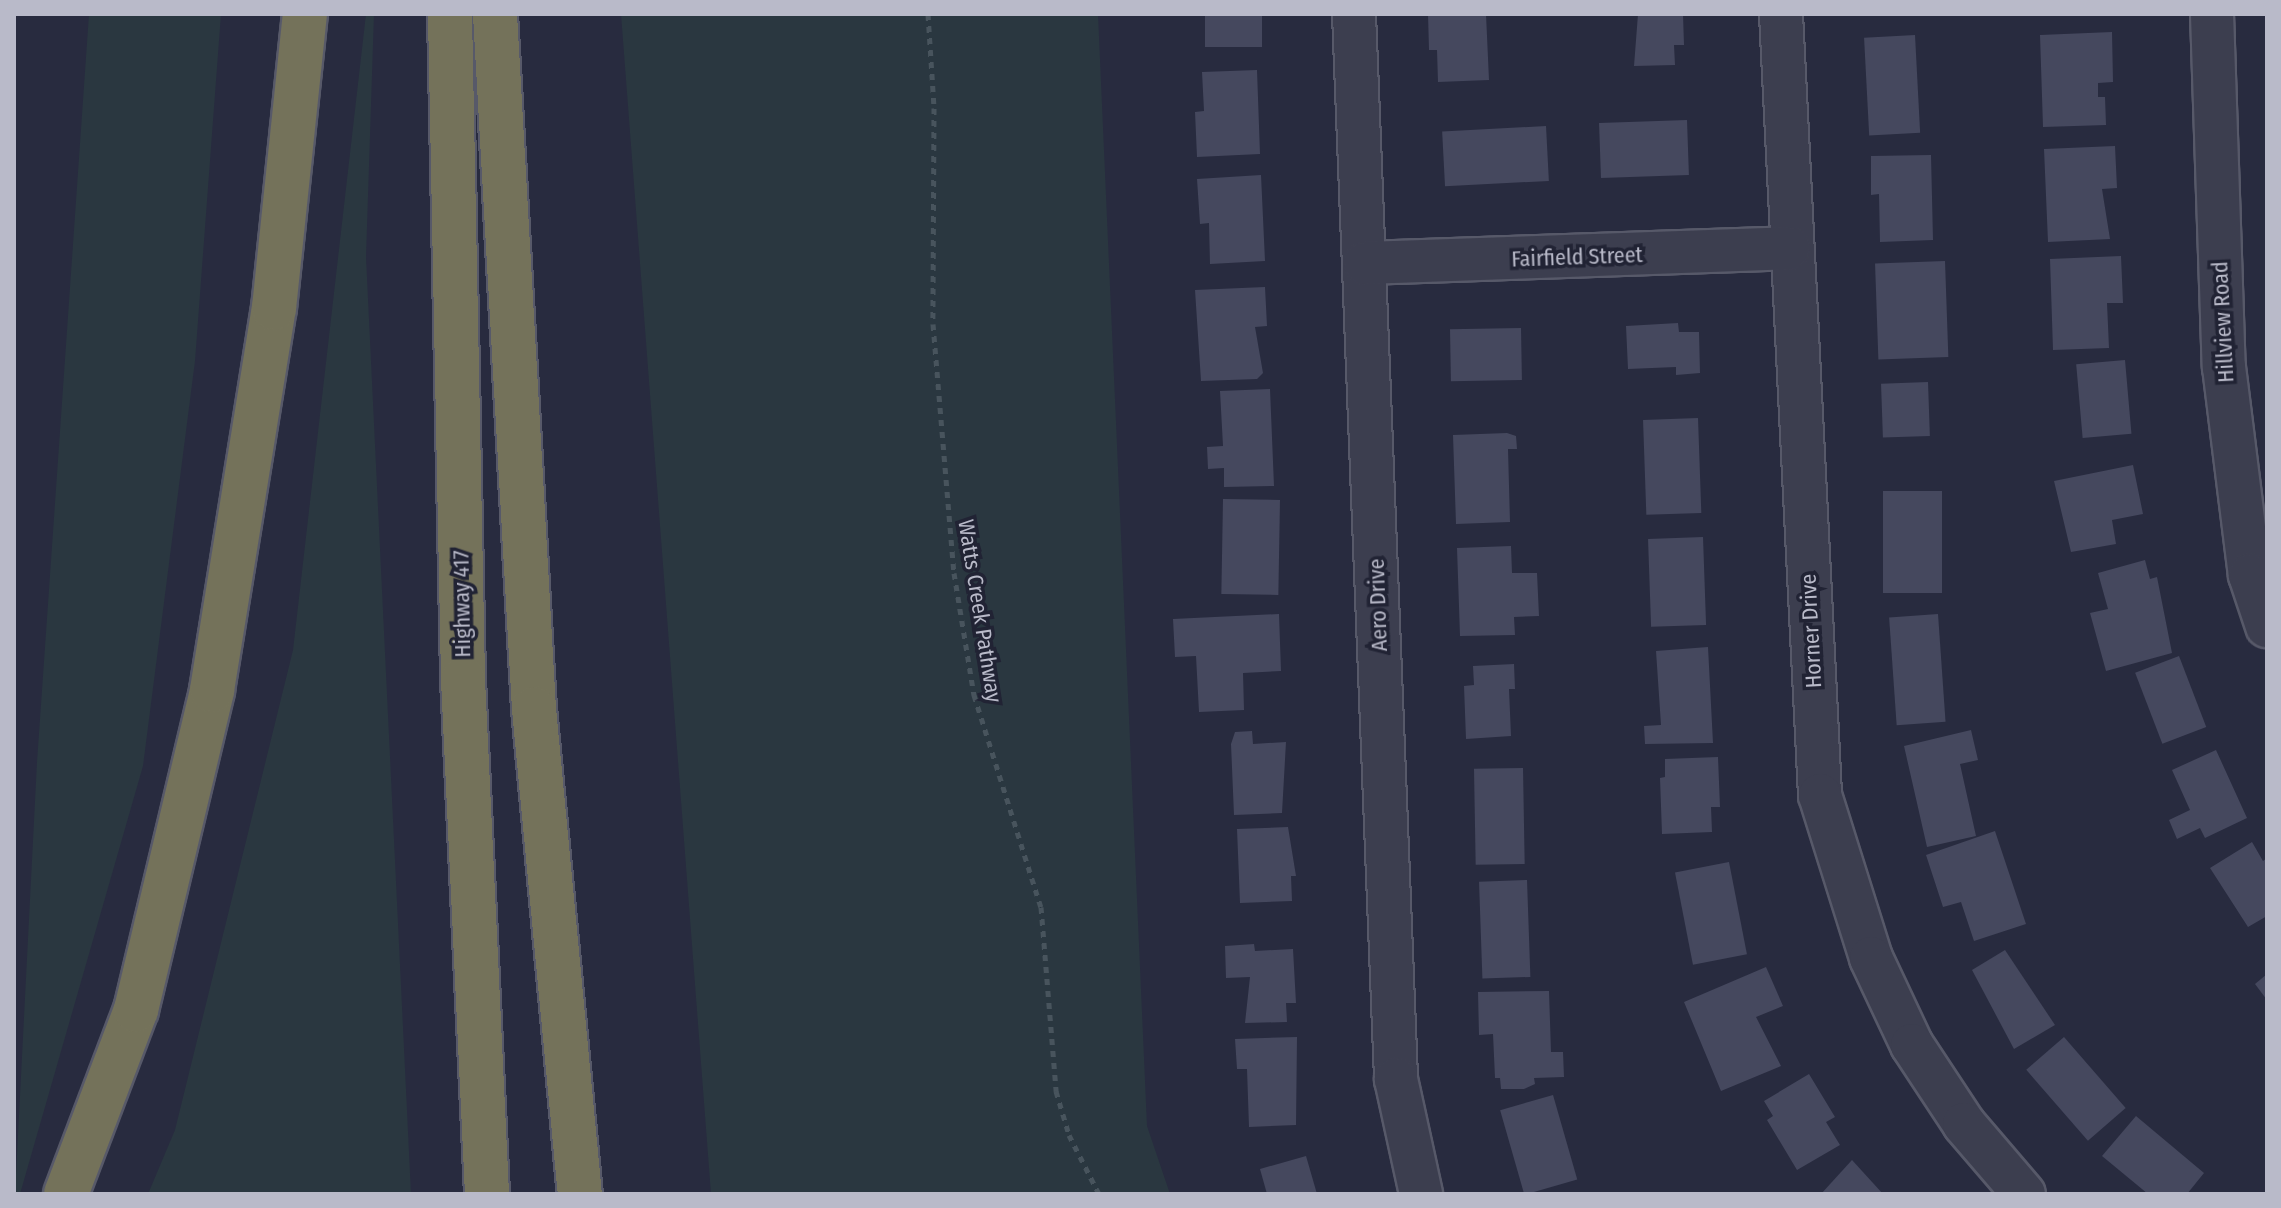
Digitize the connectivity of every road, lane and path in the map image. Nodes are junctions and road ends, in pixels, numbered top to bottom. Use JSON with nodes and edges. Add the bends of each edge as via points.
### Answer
{"nodes":[{"id":1,"x":305,"y":14,"type":"edge"},
{"id":2,"x":450,"y":14,"type":"edge"},
{"id":3,"x":495,"y":14,"type":"edge"},
{"id":4,"x":928,"y":14,"type":"edge"},
{"id":5,"x":1354,"y":14,"type":"edge"},
{"id":6,"x":1781,"y":14,"type":"edge"},
{"id":7,"x":2212,"y":14,"type":"edge"},
{"id":8,"x":1789,"y":248,"type":"junction"},
{"id":9,"x":1365,"y":263,"type":"junction"},
{"id":10,"x":2267,"y":626,"type":"edge"},
{"id":11,"x":66,"y":1194,"type":"edge"},
{"id":12,"x":487,"y":1194,"type":"edge"},
{"id":13,"x":580,"y":1194,"type":"edge"},
{"id":14,"x":1099,"y":1194,"type":"edge"},
{"id":15,"x":1421,"y":1194,"type":"edge"},
{"id":16,"x":2024,"y":1194,"type":"edge"}],
"edges":[{"from":1,"to":11,"type":"highway","via":[[274,308],[212,690],[136,1010]]},
{"from":2,"to":12,"type":"highway","name":"Highway 417","via":[[463,679]]},
{"from":3,"to":13,"type":"highway","via":[[534,709]]},
{"from":4,"to":14,"type":"path","name":"Watts Creek Pathway","via":[[934,108],[933,324],[954,573],[974,695],[1041,907],[1050,1062],[1058,1101]]},
{"from":5,"to":9,"type":"street","name":"Aero Drive"},
{"from":6,"to":8,"type":"street","name":"Horner Drive"},
{"from":7,"to":10,"type":"street","name":"Hillview Road","via":[[2224,367],[2250,575]]},
{"from":8,"to":9,"type":"street","name":"Fairfield Street"},
{"from":8,"to":16,"type":"street","name":"Horner Drive","via":[[1820,795],[1871,958],[1912,1045],[1964,1124]]},
{"from":9,"to":15,"type":"street","name":"Aero Drive","via":[[1396,1079]]}]}
